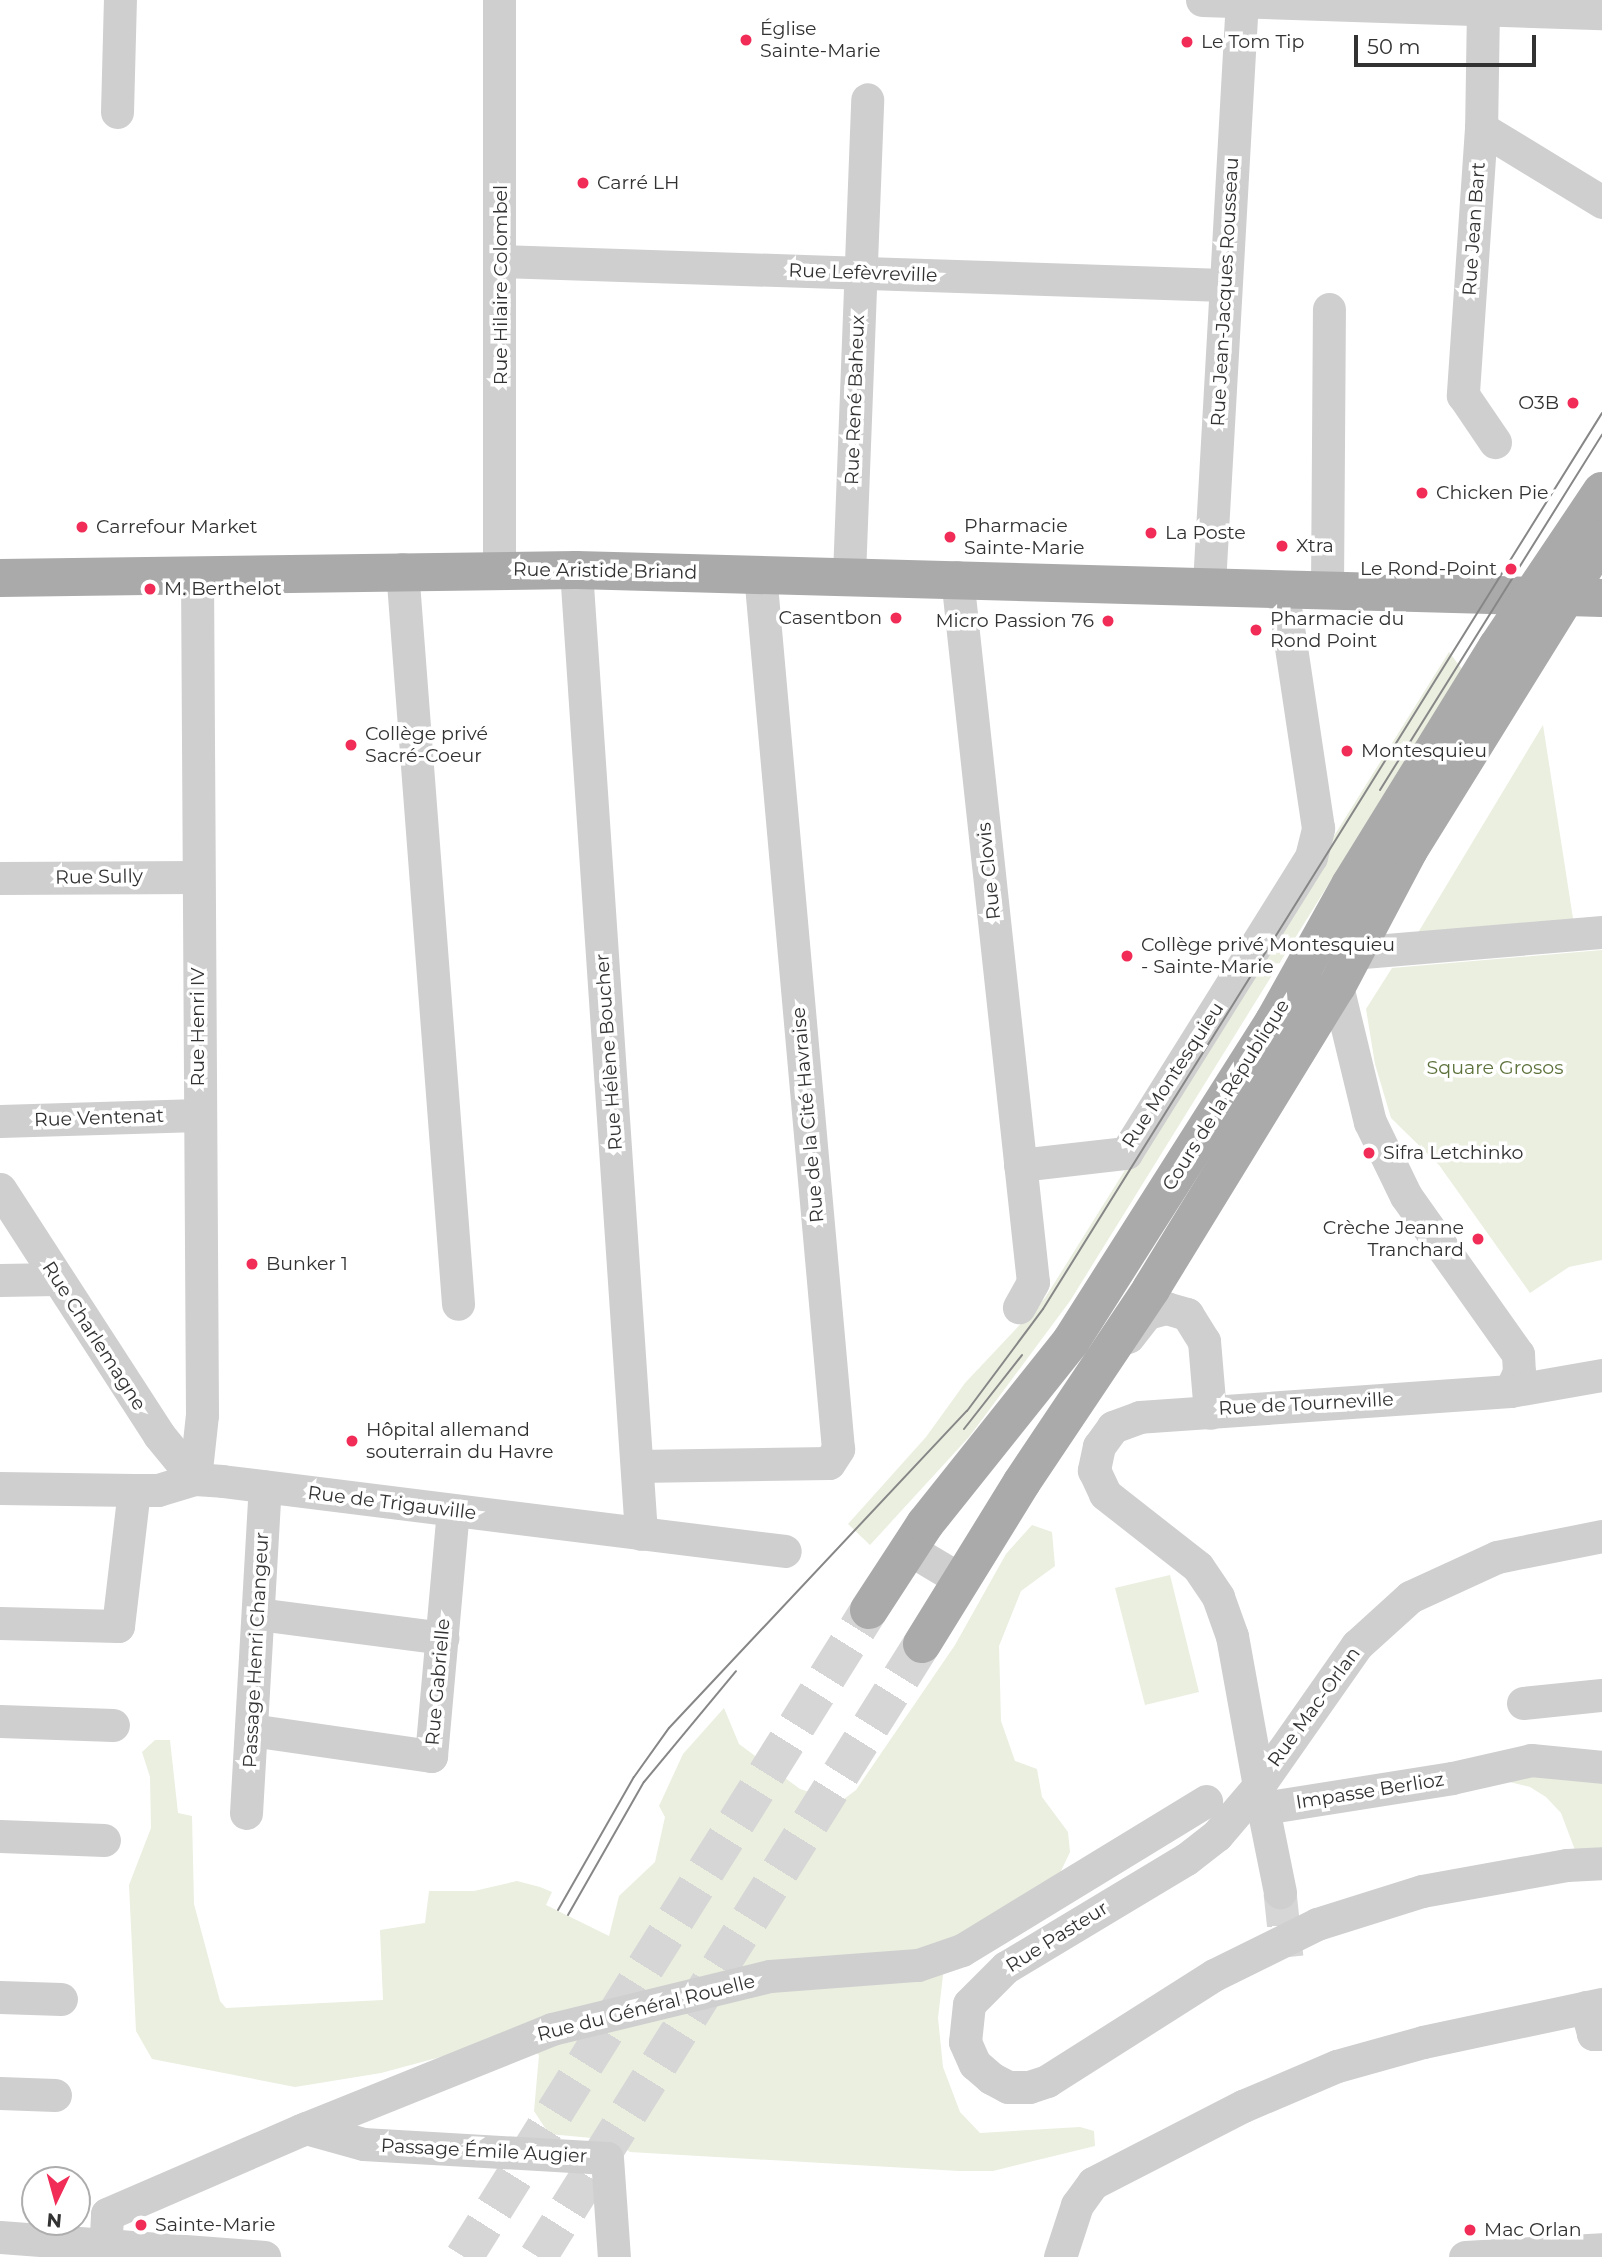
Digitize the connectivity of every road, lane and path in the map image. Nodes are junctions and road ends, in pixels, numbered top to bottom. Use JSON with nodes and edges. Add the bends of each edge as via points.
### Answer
{"nodes":[{"id":1,"x":120,"y":0,"type":"edge"},
{"id":2,"x":499,"y":0,"type":"edge"},
{"id":3,"x":1202,"y":0,"type":"edge"},
{"id":4,"x":1242,"y":1,"type":"edge"},
{"id":5,"x":1483,"y":7,"type":"junction"},
{"id":6,"x":1602,"y":13,"type":"edge"},
{"id":7,"x":867,"y":99,"type":"dead end"},
{"id":8,"x":117,"y":112,"type":"dead end"},
{"id":9,"x":1481,"y":128,"type":"junction"},
{"id":10,"x":1602,"y":202,"type":"edge"},
{"id":11,"x":502,"y":261,"type":"junction"},
{"id":12,"x":860,"y":273,"type":"junction"},
{"id":13,"x":1224,"y":285,"type":"junction"},
{"id":14,"x":1329,"y":309,"type":"dead end"},
{"id":15,"x":1494,"y":442,"type":"dead end"},
{"id":16,"x":1602,"y":491,"type":"edge"},
{"id":17,"x":1602,"y":539,"type":"edge"},
{"id":18,"x":402,"y":569,"type":"junction"},
{"id":19,"x":499,"y":570,"type":"junction"},
{"id":20,"x":576,"y":570,"type":"junction"},
{"id":21,"x":760,"y":573,"type":"junction"},
{"id":22,"x":197,"y":575,"type":"junction"},
{"id":23,"x":849,"y":575,"type":"junction"},
{"id":24,"x":957,"y":577,"type":"junction"},
{"id":25,"x":0,"y":578,"type":"edge"},
{"id":26,"x":1209,"y":584,"type":"junction"},
{"id":27,"x":1282,"y":587,"type":"junction"},
{"id":28,"x":1327,"y":588,"type":"junction"},
{"id":29,"x":1568,"y":597,"type":"edge"},
{"id":30,"x":198,"y":877,"type":"junction"},
{"id":31,"x":0,"y":878,"type":"edge"},
{"id":32,"x":1602,"y":932,"type":"edge"},
{"id":33,"x":1344,"y":969,"type":"junction"},
{"id":34,"x":199,"y":1115,"type":"junction"},
{"id":35,"x":0,"y":1121,"type":"edge"},
{"id":36,"x":1020,"y":1165,"type":"junction"},
{"id":37,"x":0,"y":1189,"type":"edge"},
{"id":38,"x":57,"y":1279,"type":"junction"},
{"id":39,"x":0,"y":1280,"type":"edge"},
{"id":40,"x":458,"y":1304,"type":"dead end"},
{"id":41,"x":1018,"y":1307,"type":"dead end"},
{"id":42,"x":1602,"y":1375,"type":"edge"},
{"id":43,"x":1083,"y":1391,"type":"junction"},
{"id":44,"x":1510,"y":1391,"type":"junction"},
{"id":45,"x":1210,"y":1413,"type":"junction"},
{"id":46,"x":637,"y":1466,"type":"junction"},
{"id":47,"x":195,"y":1479,"type":"junction"},
{"id":48,"x":265,"y":1487,"type":"junction"},
{"id":49,"x":0,"y":1488,"type":"edge"},
{"id":50,"x":134,"y":1490,"type":"junction"},
{"id":51,"x":453,"y":1511,"type":"junction"},
{"id":52,"x":641,"y":1534,"type":"junction"},
{"id":53,"x":1602,"y":1536,"type":"edge"},
{"id":54,"x":909,"y":1549,"type":"junction"},
{"id":55,"x":785,"y":1551,"type":"dead end"},
{"id":56,"x":961,"y":1580,"type":"junction"},
{"id":57,"x":869,"y":1610,"type":"tunnel mouth"},
{"id":58,"x":258,"y":1614,"type":"junction"},
{"id":59,"x":0,"y":1623,"type":"edge"},
{"id":60,"x":442,"y":1638,"type":"junction"},
{"id":61,"x":922,"y":1644,"type":"tunnel mouth"},
{"id":62,"x":1602,"y":1695,"type":"edge"},
{"id":63,"x":1523,"y":1703,"type":"dead end"},
{"id":64,"x":0,"y":1721,"type":"edge"},
{"id":65,"x":113,"y":1725,"type":"dead end"},
{"id":66,"x":251,"y":1730,"type":"junction"},
{"id":67,"x":1602,"y":1767,"type":"edge"},
{"id":68,"x":1260,"y":1798,"type":"junction"},
{"id":69,"x":1206,"y":1801,"type":"dead end"},
{"id":70,"x":246,"y":1813,"type":"dead end"},
{"id":71,"x":0,"y":1836,"type":"edge"},
{"id":72,"x":104,"y":1840,"type":"dead end"},
{"id":73,"x":1602,"y":1863,"type":"edge"},
{"id":74,"x":1280,"y":1892,"type":"tunnel mouth"},
{"id":75,"x":0,"y":1997,"type":"edge"},
{"id":76,"x":61,"y":1999,"type":"dead end"},
{"id":77,"x":1597,"y":2015,"type":"edge"},
{"id":78,"x":0,"y":2093,"type":"edge"},
{"id":79,"x":55,"y":2095,"type":"dead end"},
{"id":80,"x":306,"y":2128,"type":"junction"},
{"id":81,"x":0,"y":2237,"type":"edge"},
{"id":82,"x":1602,"y":2249,"type":"edge"},
{"id":83,"x":105,"y":2251,"type":"edge"},
{"id":84,"x":143,"y":2252,"type":"edge"},
{"id":85,"x":264,"y":2257,"type":"edge"},
{"id":86,"x":614,"y":2257,"type":"edge"},
{"id":87,"x":1059,"y":2257,"type":"edge"},
{"id":88,"x":1465,"y":2257,"type":"edge"}],
"edges":[{"from":1,"to":8,"type":"street"},
{"from":2,"to":11,"type":"street","name":"Rue Hilaire Colombel"},
{"from":3,"to":4,"type":"street"},
{"from":4,"to":5,"type":"street"},
{"from":4,"to":13,"type":"street","name":"Rue Jean-Jacques Rousseau"},
{"from":5,"to":6,"type":"street"},
{"from":5,"to":9,"type":"street","name":"Rue Jean Bart"},
{"from":7,"to":12,"type":"street","name":"Rue René Baheux"},
{"from":9,"to":10,"type":"street"},
{"from":9,"to":15,"type":"street","name":"Rue Jean Bart","via":[[1463,395]]},
{"from":11,"to":12,"type":"street","name":"Rue Lefèvreville"},
{"from":11,"to":19,"type":"street","name":"Rue Hilaire Colombel"},
{"from":12,"to":13,"type":"street","name":"Rue Lefèvreville"},
{"from":12,"to":23,"type":"street","name":"Rue René Baheux"},
{"from":13,"to":26,"type":"street","name":"Rue Jean-Jacques Rousseau"},
{"from":14,"to":28,"type":"street"},
{"from":16,"to":29,"type":"main road","name":"Cours de la République"},
{"from":17,"to":29,"type":"main road","name":"Cours de la République"},
{"from":18,"to":19,"type":"main road","name":"Rue Aristide Briand"},
{"from":18,"to":22,"type":"main road","name":"Rue Aristide Briand"},
{"from":18,"to":40,"type":"street"},
{"from":19,"to":20,"type":"main road","name":"Rue Aristide Briand"},
{"from":20,"to":21,"type":"main road","name":"Rue Aristide Briand"},
{"from":20,"to":46,"type":"street","name":"Rue Hélène Boucher"},
{"from":21,"to":23,"type":"main road","name":"Rue Aristide Briand"},
{"from":21,"to":46,"type":"street","name":"Rue de la Cité Havraise","via":[[838,1449],[829,1463]]},
{"from":22,"to":25,"type":"main road","name":"Rue Aristide Briand"},
{"from":22,"to":30,"type":"street","name":"Rue Henri IV"},
{"from":23,"to":24,"type":"main road","name":"Rue Aristide Briand"},
{"from":24,"to":26,"type":"main road","name":"Rue Aristide Briand"},
{"from":24,"to":36,"type":"street","name":"Rue Clovis"},
{"from":26,"to":27,"type":"main road","name":"Rue Aristide Briand"},
{"from":27,"to":28,"type":"main road","name":"Rue Aristide Briand"},
{"from":27,"to":36,"type":"street","name":"Rue Montesquieu","via":[[1318,828],[1311,856],[1126,1153]]},
{"from":28,"to":29,"type":"main road","name":"Rue Aristide Briand"},
{"from":29,"to":33,"type":"main road","name":"Cours de la République","via":[[1409,850]]},
{"from":29,"to":54,"type":"main road","name":"Cours de la République","via":[[1497,647],[1350,885],[1273,1021],[1071,1341]]},
{"from":30,"to":31,"type":"street","name":"Rue Sully"},
{"from":30,"to":34,"type":"street","name":"Rue Henri IV"},
{"from":32,"to":33,"type":"street"},
{"from":33,"to":43,"type":"main road","name":"Cours de la République"},
{"from":33,"to":44,"type":"street","via":[[1370,1122],[1406,1196],[1518,1354],[1519,1372]]},
{"from":34,"to":35,"type":"street","name":"Rue Ventenat"},
{"from":34,"to":47,"type":"street","name":"Rue Henri IV","via":[[202,1415]]},
{"from":36,"to":41,"type":"street","name":"Rue Clovis","via":[[1033,1282]]},
{"from":37,"to":38,"type":"street","name":"Rue Charlemagne"},
{"from":38,"to":39,"type":"street"},
{"from":38,"to":47,"type":"street","name":"Rue Charlemagne","via":[[159,1435]]},
{"from":42,"to":44,"type":"street","name":"Rue de Tourneville"},
{"from":43,"to":45,"type":"street","name":"Rue de Tourneville","via":[[1147,1313],[1166,1308],[1187,1314],[1204,1342]]},
{"from":43,"to":56,"type":"main road","name":"Cours de la République"},
{"from":44,"to":45,"type":"street","name":"Rue de Tourneville"},
{"from":45,"to":68,"type":"street","via":[[1140,1418],[1113,1427],[1099,1446],[1094,1470],[1105,1494],[1198,1567],[1218,1597],[1232,1636]]},
{"from":46,"to":52,"type":"street","name":"Rue Hélène Boucher"},
{"from":47,"to":48,"type":"street","name":"Rue de Trigauville"},
{"from":47,"to":50,"type":"street","name":"Rue de Trigauville","via":[[158,1490]]},
{"from":48,"to":51,"type":"street","name":"Rue de Trigauville"},
{"from":48,"to":58,"type":"street","name":"Passage Henri Changeur"},
{"from":49,"to":50,"type":"street","name":"Rue de Trigauville"},
{"from":50,"to":59,"type":"street","via":[[118,1626]]},
{"from":51,"to":52,"type":"street","name":"Rue de Trigauville"},
{"from":51,"to":60,"type":"street","name":"Rue Gabrielle"},
{"from":52,"to":55,"type":"street","name":"Rue de Trigauville"},
{"from":53,"to":68,"type":"street","name":"Rue Mac-Orlan","via":[[1497,1557],[1410,1597],[1357,1645]]},
{"from":54,"to":56,"type":"street"},
{"from":54,"to":57,"type":"main road","name":"Cours de la République"},
{"from":56,"to":61,"type":"main road","name":"Cours de la République"},
{"from":58,"to":60,"type":"street"},
{"from":58,"to":66,"type":"street","name":"Passage Henri Changeur"},
{"from":60,"to":66,"type":"street","name":"Rue Gabrielle","via":[[431,1756]]},
{"from":62,"to":63,"type":"street"},
{"from":64,"to":65,"type":"street"},
{"from":66,"to":70,"type":"street","name":"Passage Henri Changeur"},
{"from":67,"to":68,"type":"street","name":"Impasse Berlioz","via":[[1558,1759],[1498,1766],[1452,1778]]},
{"from":68,"to":73,"type":"street","name":"Rue Pasteur","via":[[1186,1859],[1006,1967],[982,1989],[969,2004],[965,2022],[965,2042],[975,2064],[1008,2087],[1029,2087],[1047,2081],[1214,1975],[1317,1924],[1422,1891]]},
{"from":68,"to":74,"type":"street"},
{"from":69,"to":80,"type":"street","name":"Rue du Général Rouelle","via":[[962,1950],[918,1965],[770,1976],[552,2029]]},
{"from":71,"to":72,"type":"street"},
{"from":75,"to":76,"type":"street"},
{"from":77,"to":87,"type":"street","via":[[1336,2066],[1243,2106],[1093,2183],[1077,2205]]},
{"from":78,"to":79,"type":"street"},
{"from":80,"to":83,"type":"street","name":"Rue du Général Rouelle","via":[[107,2214]]},
{"from":80,"to":86,"type":"street","name":"Passage Émile Augier","via":[[363,2144],[607,2158]]},
{"from":81,"to":83,"type":"street"},
{"from":82,"to":88,"type":"street"},
{"from":83,"to":84,"type":"street"},
{"from":84,"to":85,"type":"street"}]}
